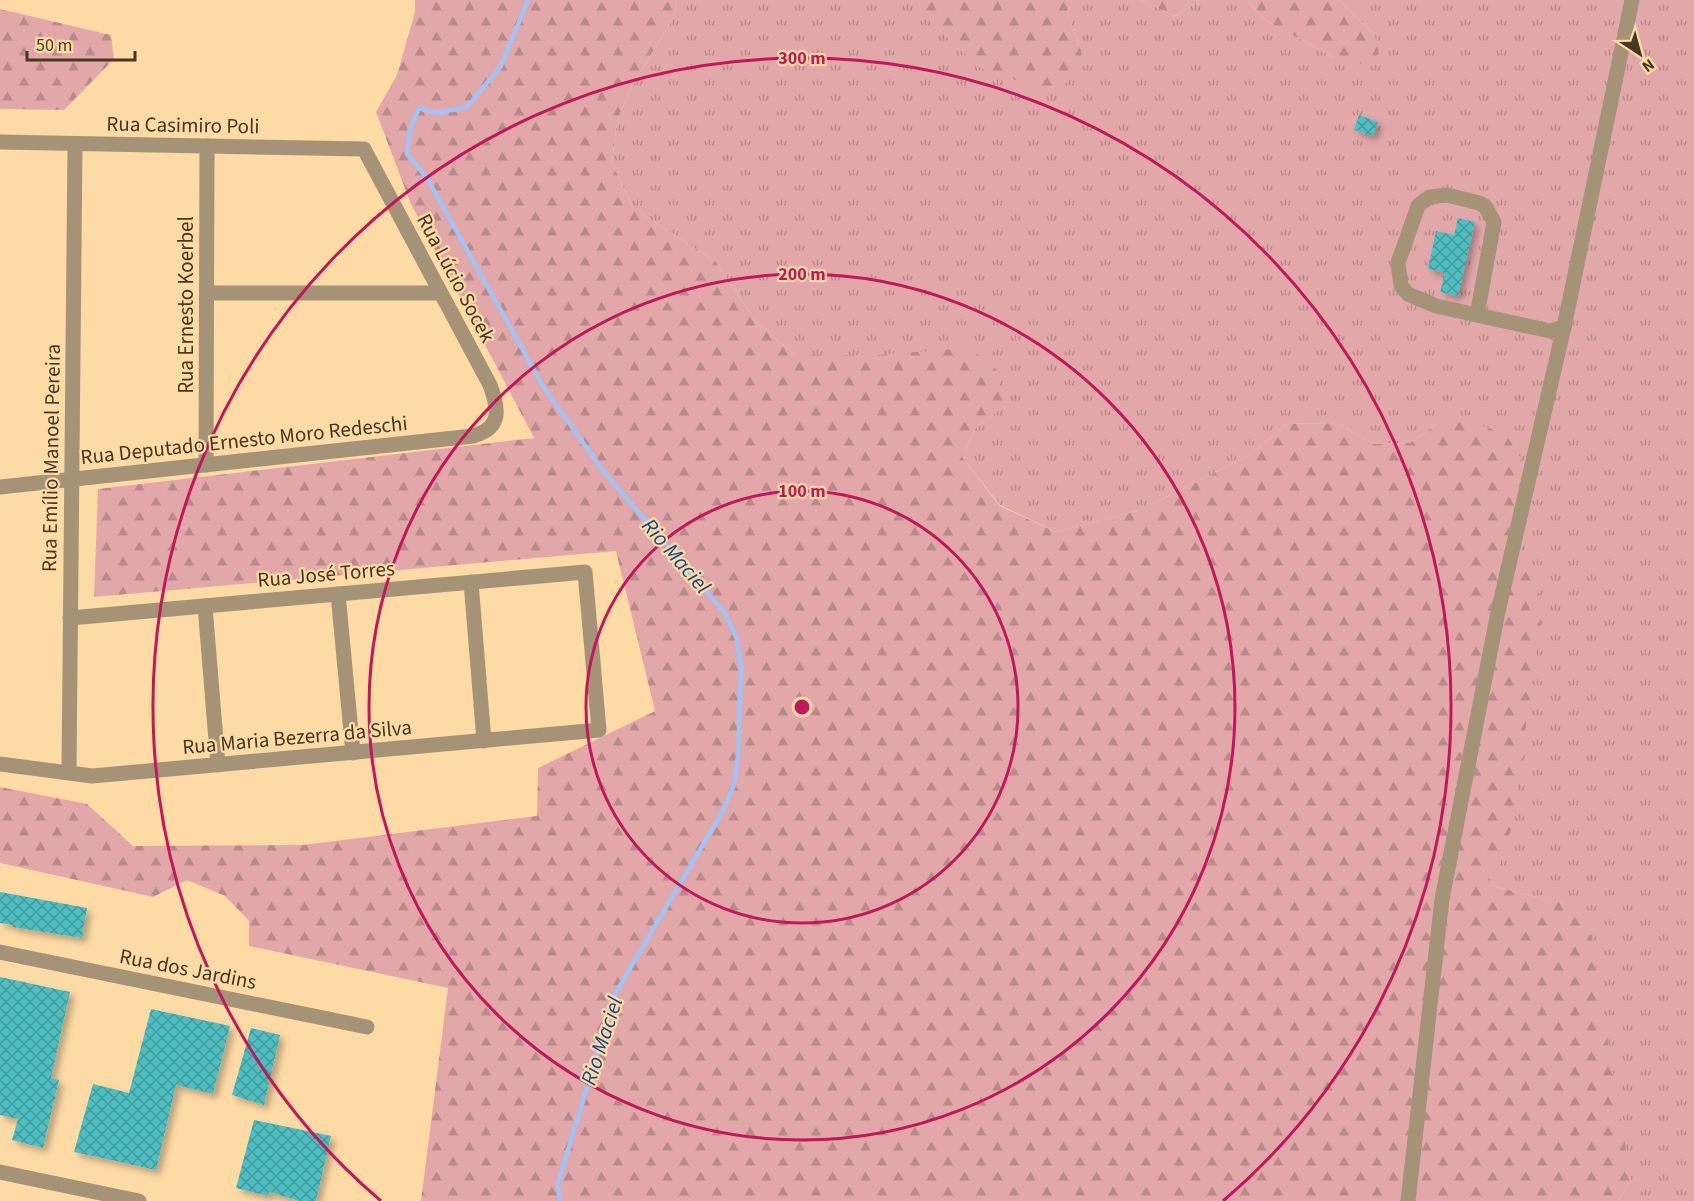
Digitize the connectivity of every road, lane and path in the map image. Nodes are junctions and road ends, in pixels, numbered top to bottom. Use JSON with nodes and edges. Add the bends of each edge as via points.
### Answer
{"nodes":[{"id":1,"x":1632,"y":0,"type":"edge"},
{"id":2,"x":0,"y":142,"type":"edge"},
{"id":3,"x":75,"y":144,"type":"junction"},
{"id":4,"x":207,"y":146,"type":"junction"},
{"id":5,"x":364,"y":149,"type":"joint"},
{"id":6,"x":207,"y":293,"type":"junction"},
{"id":7,"x":441,"y":293,"type":"junction"},
{"id":8,"x":1477,"y":315,"type":"junction"},
{"id":9,"x":1564,"y":327,"type":"junction"},
{"id":10,"x":490,"y":428,"type":"joint"},
{"id":11,"x":206,"y":465,"type":"junction"},
{"id":12,"x":72,"y":479,"type":"junction"},
{"id":13,"x":0,"y":487,"type":"edge"},
{"id":14,"x":471,"y":582,"type":"junction"},
{"id":15,"x":338,"y":594,"type":"junction"},
{"id":16,"x":205,"y":606,"type":"junction"},
{"id":17,"x":70,"y":618,"type":"junction"},
{"id":18,"x":599,"y":730,"type":"joint"},
{"id":19,"x":484,"y":741,"type":"junction"},
{"id":20,"x":353,"y":753,"type":"junction"},
{"id":21,"x":0,"y":764,"type":"edge"},
{"id":22,"x":218,"y":765,"type":"junction"},
{"id":23,"x":69,"y":772,"type":"junction"},
{"id":24,"x":0,"y":952,"type":"edge"},
{"id":25,"x":368,"y":1027,"type":"dead end"},
{"id":26,"x":0,"y":1172,"type":"edge"},
{"id":27,"x":139,"y":1201,"type":"edge"},
{"id":28,"x":1407,"y":1201,"type":"edge"}],
"edges":[{"from":1,"to":9,"type":"street"},
{"from":2,"to":3,"type":"street","name":"Rua Casimiro Poli"},
{"from":3,"to":4,"type":"street","name":"Rua Casimiro Poli"},
{"from":3,"to":12,"type":"street","name":"Rua Emílio Manoel Pereira"},
{"from":4,"to":5,"type":"street","name":"Rua Casimiro Poli"},
{"from":4,"to":6,"type":"street","name":"Rua Ernesto Koerbel"},
{"from":5,"to":7,"type":"street","name":"Rua Lúcio Socek"},
{"from":6,"to":7,"type":"street"},
{"from":6,"to":11,"type":"street","name":"Rua Ernesto Koerbel"},
{"from":7,"to":10,"type":"street","name":"Rua Lúcio Socek","via":[[495,399],[497,411]]},
{"from":8,"to":8,"type":"street","via":[[1436,306],[1408,294],[1401,286],[1398,263],[1418,206],[1430,197],[1447,195],[1479,203],[1491,214],[1494,222]]},
{"from":8,"to":9,"type":"street","via":[[1551,331]]},
{"from":9,"to":28,"type":"street","via":[[1498,612],[1442,899]]},
{"from":10,"to":11,"type":"street","name":"Rua Deputado Ernesto Moro Redeschi","via":[[473,436]]},
{"from":11,"to":12,"type":"street","name":"Rua Deputado Ernesto Moro Redeschi"},
{"from":12,"to":13,"type":"street","name":"Rua Deputado Ernesto Moro Redeschi"},
{"from":12,"to":17,"type":"street","name":"Rua Emílio Manoel Pereira"},
{"from":14,"to":15,"type":"street","name":"Rua José Torres"},
{"from":14,"to":18,"type":"street","name":"Rua José Torres","via":[[585,572]]},
{"from":14,"to":19,"type":"street"},
{"from":15,"to":16,"type":"street","name":"Rua José Torres"},
{"from":15,"to":20,"type":"street"},
{"from":16,"to":17,"type":"street","name":"Rua José Torres"},
{"from":16,"to":22,"type":"street"},
{"from":17,"to":23,"type":"street","name":"Rua Emílio Manoel Pereira"},
{"from":18,"to":19,"type":"street","name":"Rua Maria Bezerra da Silva"},
{"from":19,"to":20,"type":"street","name":"Rua Maria Bezerra da Silva"},
{"from":20,"to":22,"type":"street","name":"Rua Maria Bezerra da Silva"},
{"from":21,"to":23,"type":"street","name":"Rua Maria Bezerra da Silva"},
{"from":22,"to":23,"type":"street","name":"Rua Maria Bezerra da Silva","via":[[92,776]]},
{"from":24,"to":25,"type":"street","name":"Rua dos Jardins"},
{"from":26,"to":27,"type":"street"}]}
